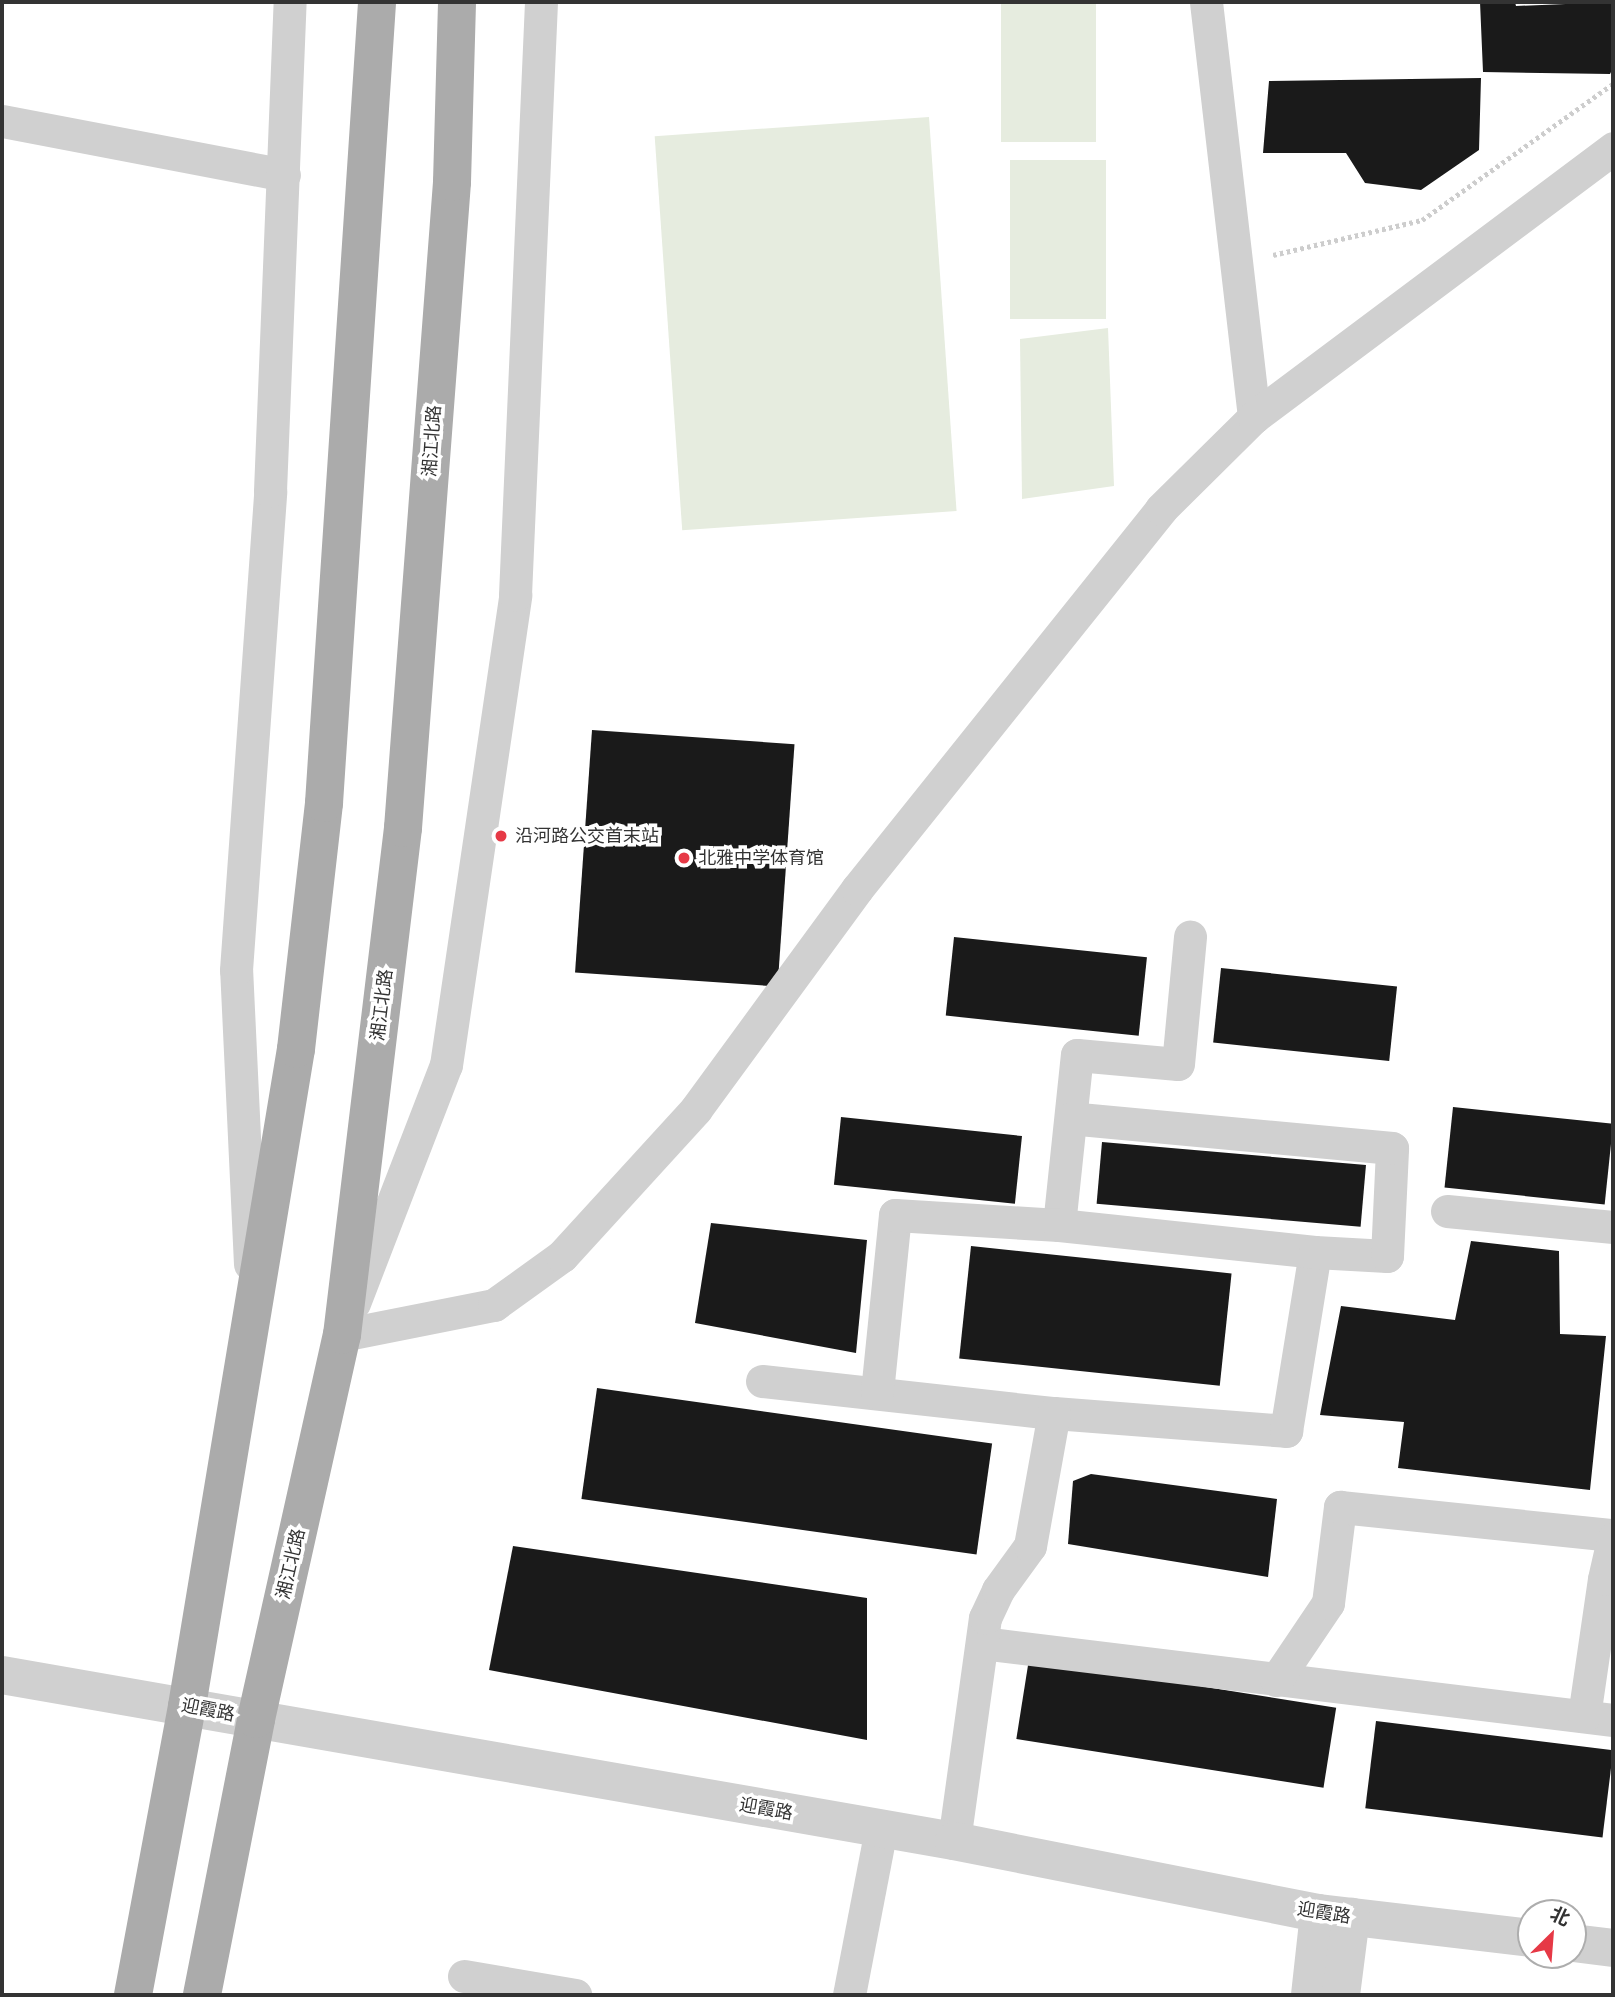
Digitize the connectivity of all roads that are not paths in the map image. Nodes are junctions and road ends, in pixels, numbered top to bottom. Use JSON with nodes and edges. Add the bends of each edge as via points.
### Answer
{"nodes":[{"id":1,"x":290,"y":2,"type":"edge"},
{"id":2,"x":377,"y":2,"type":"edge"},
{"id":3,"x":457,"y":2,"type":"edge"},
{"id":4,"x":541,"y":2,"type":"edge"},
{"id":5,"x":1206,"y":2,"type":"edge"},
{"id":6,"x":2,"y":121,"type":"edge"},
{"id":7,"x":1613,"y":148,"type":"edge"},
{"id":8,"x":284,"y":175,"type":"junction"},
{"id":9,"x":1254,"y":417,"type":"junction"},
{"id":10,"x":1190,"y":937,"type":"dead end"},
{"id":11,"x":1071,"y":1118,"type":"junction"},
{"id":12,"x":1447,"y":1211,"type":"dead end"},
{"id":13,"x":1059,"y":1225,"type":"junction"},
{"id":14,"x":1613,"y":1227,"type":"edge"},
{"id":15,"x":1315,"y":1252,"type":"junction"},
{"id":16,"x":252,"y":1300,"type":"junction"},
{"id":17,"x":342,"y":1335,"type":"junction"},
{"id":18,"x":762,"y":1381,"type":"dead end"},
{"id":19,"x":877,"y":1392,"type":"junction"},
{"id":20,"x":1054,"y":1413,"type":"junction"},
{"id":21,"x":1613,"y":1537,"type":"edge"},
{"id":22,"x":1608,"y":1579,"type":"edge"},
{"id":23,"x":982,"y":1643,"type":"junction"},
{"id":24,"x":2,"y":1675,"type":"edge"},
{"id":25,"x":1276,"y":1680,"type":"junction"},
{"id":26,"x":187,"y":1706,"type":"junction"},
{"id":27,"x":1599,"y":1718,"type":"edge"},
{"id":28,"x":256,"y":1719,"type":"junction"},
{"id":29,"x":881,"y":1829,"type":"junction"},
{"id":30,"x":954,"y":1841,"type":"junction"},
{"id":31,"x":1335,"y":1915,"type":"junction"},
{"id":32,"x":1517,"y":1936,"type":"edge"},
{"id":33,"x":1587,"y":1945,"type":"edge"},
{"id":34,"x":1613,"y":1948,"type":"edge"},
{"id":35,"x":464,"y":1976,"type":"dead end"},
{"id":36,"x":133,"y":1995,"type":"edge"},
{"id":37,"x":202,"y":1995,"type":"edge"},
{"id":38,"x":575,"y":1995,"type":"edge"},
{"id":39,"x":849,"y":1995,"type":"edge"},
{"id":40,"x":1310,"y":1995,"type":"edge"},
{"id":41,"x":1341,"y":1995,"type":"edge"}],
"edges":[{"from":1,"to":8,"type":"street"},
{"from":2,"to":16,"type":"main road","via":[[324,803],[296,1049]]},
{"from":3,"to":17,"type":"main road","name":"湘江北路","via":[[452,182],[403,828]]},
{"from":4,"to":17,"type":"street","via":[[515,595],[446,1065]]},
{"from":5,"to":9,"type":"street"},
{"from":6,"to":8,"type":"street"},
{"from":7,"to":9,"type":"street"},
{"from":8,"to":16,"type":"street","via":[[270,491],[236,970]]},
{"from":9,"to":17,"type":"street","via":[[1161,509],[857,889],[696,1109],[562,1256],[494,1305]]},
{"from":10,"to":11,"type":"street","via":[[1178,1064],[1077,1055]]},
{"from":11,"to":13,"type":"street"},
{"from":11,"to":15,"type":"street","via":[[1392,1148],[1387,1256]]},
{"from":12,"to":14,"type":"street"},
{"from":13,"to":15,"type":"street"},
{"from":13,"to":19,"type":"street","via":[[895,1215]]},
{"from":15,"to":20,"type":"street","via":[[1286,1431]]},
{"from":16,"to":26,"type":"main road"},
{"from":17,"to":28,"type":"main road","name":"湘江北路"},
{"from":18,"to":19,"type":"street"},
{"from":19,"to":20,"type":"street"},
{"from":20,"to":23,"type":"street","via":[[1030,1546],[998,1590],[985,1618]]},
{"from":21,"to":22,"type":"street"},
{"from":21,"to":25,"type":"street","via":[[1340,1507],[1328,1603]]},
{"from":22,"to":27,"type":"street"},
{"from":23,"to":25,"type":"street"},
{"from":23,"to":30,"type":"street"},
{"from":24,"to":26,"type":"street","name":"迎霞路"},
{"from":25,"to":27,"type":"street"},
{"from":26,"to":28,"type":"street","name":"迎霞路"},
{"from":26,"to":36,"type":"main road"},
{"from":28,"to":29,"type":"street","name":"迎霞路"},
{"from":28,"to":37,"type":"main road","name":"湘江北路"},
{"from":29,"to":30,"type":"street","name":"迎霞路"},
{"from":29,"to":39,"type":"street"},
{"from":30,"to":31,"type":"street","name":"迎霞路"},
{"from":31,"to":32,"type":"street","name":"迎霞路"},
{"from":31,"to":40,"type":"street"},
{"from":31,"to":41,"type":"street"},
{"from":33,"to":34,"type":"street"},
{"from":35,"to":38,"type":"street"}]}
